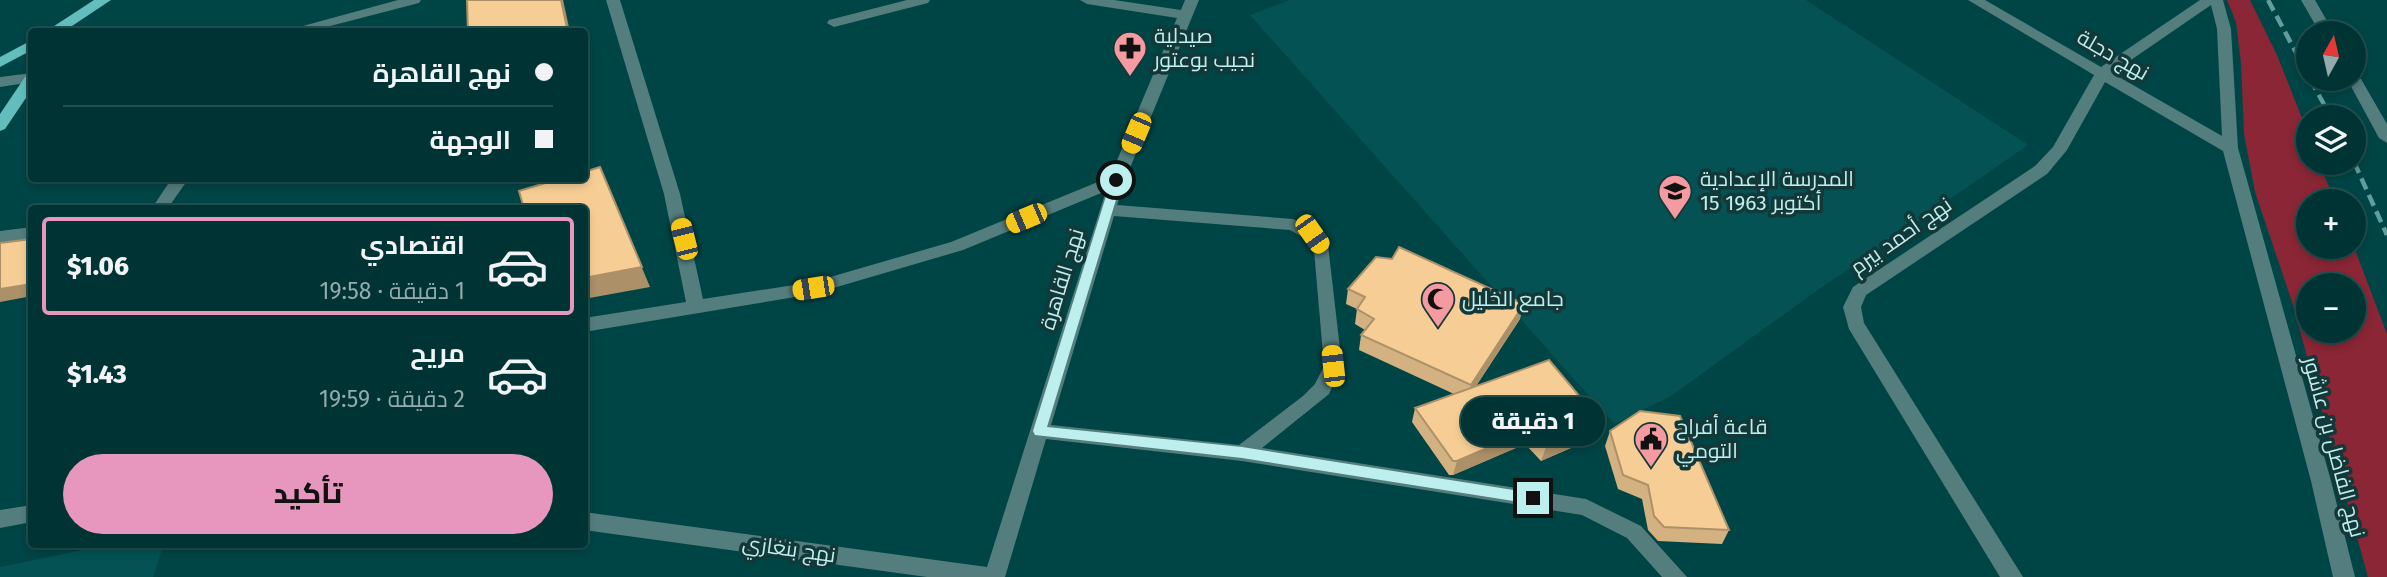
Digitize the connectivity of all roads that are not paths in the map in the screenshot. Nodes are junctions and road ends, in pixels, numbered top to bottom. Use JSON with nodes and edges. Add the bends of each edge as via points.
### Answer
{"nodes":[{"id":1,"x":104,"y":0,"type":"edge"},
{"id":2,"x":414,"y":0,"type":"edge"},
{"id":3,"x":613,"y":0,"type":"edge"},
{"id":4,"x":923,"y":0,"type":"edge"},
{"id":5,"x":1087,"y":0,"type":"edge"},
{"id":6,"x":1975,"y":0,"type":"edge"},
{"id":7,"x":2209,"y":0,"type":"edge"},
{"id":8,"x":2216,"y":0,"type":"edge"},
{"id":9,"x":2308,"y":0,"type":"edge"},
{"id":10,"x":1188,"y":7,"type":"edge"},
{"id":11,"x":2321,"y":21,"type":"edge"},
{"id":12,"x":834,"y":23,"type":"dead end"},
{"id":13,"x":59,"y":28,"type":"edge"},
{"id":14,"x":304,"y":28,"type":"edge"},
{"id":15,"x":28,"y":47,"type":"edge"},
{"id":16,"x":1,"y":64,"type":"edge"},
{"id":17,"x":2102,"y":73,"type":"junction"},
{"id":18,"x":28,"y":77,"type":"edge"},
{"id":19,"x":0,"y":82,"type":"edge"},
{"id":20,"x":28,"y":82,"type":"edge"},
{"id":21,"x":2361,"y":91,"type":"edge"},
{"id":22,"x":0,"y":126,"type":"edge"},
{"id":23,"x":2387,"y":138,"type":"edge"},
{"id":24,"x":2230,"y":148,"type":"junction"},
{"id":25,"x":1116,"y":180,"type":"junction"},
{"id":26,"x":178,"y":182,"type":"edge"},
{"id":27,"x":162,"y":205,"type":"edge"},
{"id":28,"x":1107,"y":210,"type":"junction"},
{"id":29,"x":28,"y":234,"type":"edge"},
{"id":30,"x":0,"y":237,"type":"edge"},
{"id":31,"x":696,"y":307,"type":"junction"},
{"id":32,"x":588,"y":324,"type":"edge"},
{"id":33,"x":1039,"y":431,"type":"junction"},
{"id":34,"x":1242,"y":453,"type":"junction"},
{"id":35,"x":28,"y":514,"type":"edge"},
{"id":36,"x":0,"y":519,"type":"edge"},
{"id":37,"x":588,"y":522,"type":"edge"},
{"id":38,"x":994,"y":577,"type":"edge"},
{"id":39,"x":1676,"y":577,"type":"edge"},
{"id":40,"x":2012,"y":577,"type":"edge"},
{"id":41,"x":2344,"y":577,"type":"edge"}],
"edges":[{"from":1,"to":13,"type":"main road"},
{"from":2,"to":14,"type":"street"},
{"from":3,"to":31,"type":"street","via":[[672,194]]},
{"from":4,"to":12,"type":"street"},
{"from":5,"to":10,"type":"street"},
{"from":6,"to":17,"type":"street","name":"نهج دجلة"},
{"from":7,"to":17,"type":"street","name":"نهج أحمد بيرم"},
{"from":8,"to":24,"type":"street","name":"نهج الفاضل بن عاشور","via":[[2224,29]]},
{"from":9,"to":11,"type":"street"},
{"from":10,"to":25,"type":"street","name":"نهج القاهرة"},
{"from":15,"to":16,"type":"main road"},
{"from":17,"to":24,"type":"street","name":"نهج دجلة"},
{"from":17,"to":40,"type":"street","name":"نهج أحمد بيرم","via":[[2059,150],[2041,170],[1859,291],[1852,307],[1855,324]]},
{"from":18,"to":19,"type":"street"},
{"from":20,"to":22,"type":"main road"},
{"from":21,"to":23,"type":"street"},
{"from":24,"to":41,"type":"street","name":"نهج الفاضل بن عاشور"},
{"from":25,"to":28,"type":"street","name":"نهج القاهرة"},
{"from":25,"to":31,"type":"street","via":[[957,246],[813,288]]},
{"from":26,"to":27,"type":"street"},
{"from":28,"to":33,"type":"street","name":"نهج القاهرة"},
{"from":28,"to":34,"type":"street","via":[[1293,225],[1312,234],[1322,249],[1333,366],[1310,401]]},
{"from":29,"to":30,"type":"street"},
{"from":31,"to":32,"type":"street"},
{"from":33,"to":34,"type":"street"},
{"from":33,"to":38,"type":"street","name":"نهج القاهرة"},
{"from":34,"to":39,"type":"street","via":[[1586,506],[1634,532]]},
{"from":35,"to":36,"type":"street"},
{"from":37,"to":38,"type":"street","name":"نهج بنغازي"}]}
